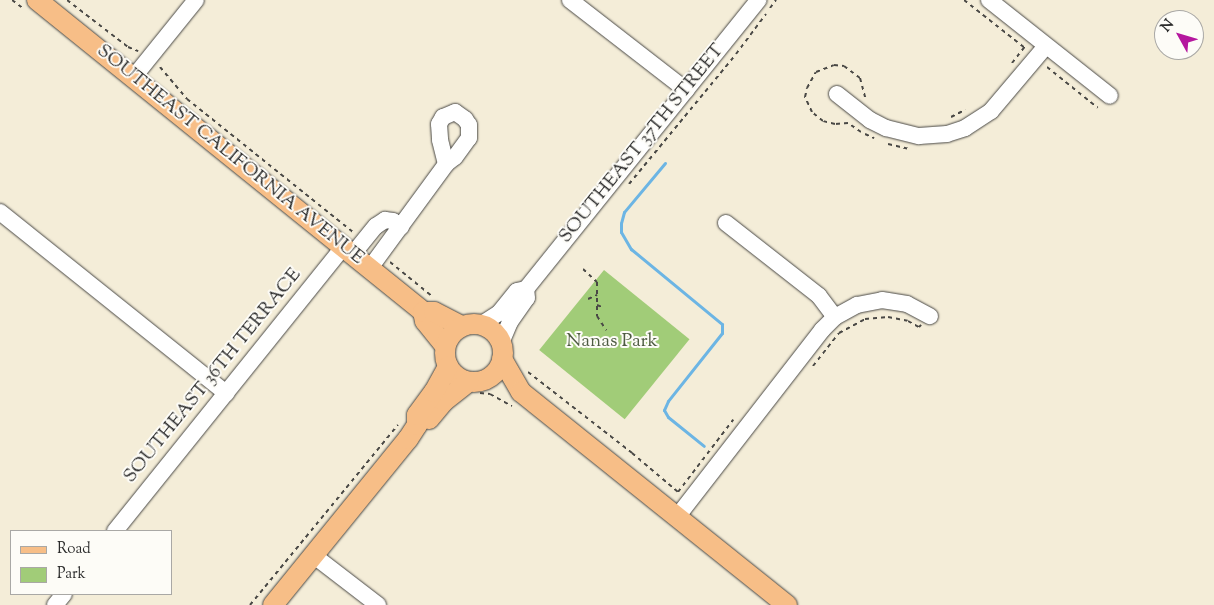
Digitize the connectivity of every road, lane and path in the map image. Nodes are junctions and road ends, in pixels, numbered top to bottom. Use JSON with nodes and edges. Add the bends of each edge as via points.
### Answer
{"nodes":[{"id":1,"x":12,"y":0,"type":"edge"},
{"id":2,"x":67,"y":0,"type":"edge"},
{"id":3,"x":196,"y":0,"type":"edge"},
{"id":4,"x":570,"y":0,"type":"edge"},
{"id":5,"x":758,"y":0,"type":"edge"},
{"id":6,"x":776,"y":0,"type":"edge"},
{"id":7,"x":964,"y":0,"type":"edge"},
{"id":8,"x":989,"y":0,"type":"edge"},
{"id":9,"x":32,"y":6,"type":"edge"},
{"id":10,"x":1039,"y":48,"type":"junction"},
{"id":11,"x":149,"y":58,"type":"junction"},
{"id":12,"x":1009,"y":68,"type":"dead end"},
{"id":13,"x":133,"y":78,"type":"junction"},
{"id":14,"x":686,"y":90,"type":"junction"},
{"id":15,"x":837,"y":94,"type":"dead end"},
{"id":16,"x":1110,"y":96,"type":"dead end"},
{"id":17,"x":867,"y":102,"type":"dead end"},
{"id":18,"x":1098,"y":108,"type":"dead end"},
{"id":19,"x":966,"y":110,"type":"dead end"},
{"id":20,"x":944,"y":120,"type":"dead end"},
{"id":21,"x":878,"y":140,"type":"dead end"},
{"id":22,"x":885,"y":143,"type":"dead end"},
{"id":23,"x":918,"y":150,"type":"dead end"},
{"id":24,"x":446,"y":164,"type":"dead end"},
{"id":25,"x":628,"y":186,"type":"dead end"},
{"id":26,"x":0,"y":212,"type":"edge"},
{"id":27,"x":726,"y":223,"type":"dead end"},
{"id":28,"x":401,"y":227,"type":"junction"},
{"id":29,"x":353,"y":247,"type":"junction"},
{"id":30,"x":376,"y":261,"type":"junction"},
{"id":31,"x":583,"y":269,"type":"dead end"},
{"id":32,"x":526,"y":289,"type":"junction"},
{"id":33,"x":597,"y":295,"type":"junction"},
{"id":34,"x":588,"y":300,"type":"dead end"},
{"id":35,"x":428,"y":305,"type":"junction"},
{"id":36,"x":597,"y":305,"type":"junction"},
{"id":37,"x":602,"y":307,"type":"dead end"},
{"id":38,"x":930,"y":316,"type":"joint"},
{"id":39,"x":835,"y":317,"type":"junction"},
{"id":40,"x":472,"y":325,"type":"junction"},
{"id":41,"x":606,"y":330,"type":"dead end"},
{"id":42,"x":445,"y":346,"type":"junction"},
{"id":43,"x":502,"y":351,"type":"junction"},
{"id":44,"x":448,"y":367,"type":"junction"},
{"id":45,"x":525,"y":369,"type":"dead end"},
{"id":46,"x":811,"y":369,"type":"dead end"},
{"id":47,"x":476,"y":381,"type":"junction"},
{"id":48,"x":522,"y":392,"type":"junction"},
{"id":49,"x":226,"y":393,"type":"junction"},
{"id":50,"x":736,"y":418,"type":"dead end"},
{"id":51,"x":410,"y":422,"type":"junction"},
{"id":52,"x":677,"y":517,"type":"junction"},
{"id":53,"x":115,"y":530,"type":"edge"},
{"id":54,"x":313,"y":555,"type":"junction"},
{"id":55,"x":63,"y":595,"type":"edge"},
{"id":56,"x":55,"y":605,"type":"edge"},
{"id":57,"x":250,"y":605,"type":"edge"},
{"id":58,"x":273,"y":605,"type":"edge"},
{"id":59,"x":378,"y":605,"type":"edge"},
{"id":60,"x":787,"y":605,"type":"edge"}],
"edges":[{"from":1,"to":9,"type":"path"},
{"from":2,"to":11,"type":"path","via":[[128,47]]},
{"from":3,"to":11,"type":"street"},
{"from":4,"to":14,"type":"street"},
{"from":5,"to":14,"type":"street","name":"SOUTHEAST 37TH STREET"},
{"from":6,"to":25,"type":"path"},
{"from":7,"to":10,"type":"path"},
{"from":8,"to":10,"type":"street"},
{"from":9,"to":13,"type":"main road","name":"SOUTHEAST CALIFORNIA AVENUE"},
{"from":10,"to":12,"type":"path"},
{"from":10,"to":15,"type":"street","via":[[991,111],[965,128],[947,134],[919,136],[886,128],[870,120]]},
{"from":10,"to":16,"type":"street"},
{"from":10,"to":18,"type":"path","via":[[1045,65]]},
{"from":11,"to":13,"type":"street"},
{"from":11,"to":29,"type":"path","via":[[187,99]]},
{"from":13,"to":29,"type":"main road","name":"SOUTHEAST CALIFORNIA AVENUE"},
{"from":14,"to":32,"type":"street","name":"SOUTHEAST 37TH STREET"},
{"from":17,"to":21,"type":"path","via":[[860,78],[839,65],[816,72],[805,98],[812,112],[823,121],[848,123]]},
{"from":19,"to":20,"type":"path"},
{"from":22,"to":23,"type":"path"},
{"from":24,"to":28,"type":"street"},
{"from":26,"to":49,"type":"street"},
{"from":27,"to":39,"type":"street","via":[[818,296]]},
{"from":28,"to":29,"type":"street","name":"SOUTHEAST 36TH TERRACE","via":[[393,221],[384,220]]},
{"from":28,"to":30,"type":"street"},
{"from":29,"to":30,"type":"main road","name":"SOUTHEAST CALIFORNIA AVENUE"},
{"from":29,"to":49,"type":"street","name":"SOUTHEAST 36TH TERRACE"},
{"from":30,"to":35,"type":"main road","name":"SOUTHEAST CALIFORNIA AVENUE"},
{"from":30,"to":35,"type":"path"},
{"from":31,"to":33,"type":"path","via":[[597,282]]},
{"from":32,"to":40,"type":"street","name":"SOUTHEAST 37TH STREET","via":[[517,291],[499,313]]},
{"from":32,"to":43,"type":"street","name":"SOUTHEAST 37TH STREET","via":[[527,298],[510,322]]},
{"from":33,"to":34,"type":"path"},
{"from":33,"to":36,"type":"path"},
{"from":35,"to":40,"type":"main road","name":"SOUTHEAST CALIFORNIA AVENUE","via":[[434,312]]},
{"from":35,"to":42,"type":"main road","name":"SOUTHEAST CALIFORNIA AVENUE","via":[[425,321]]},
{"from":36,"to":37,"type":"path"},
{"from":36,"to":41,"type":"path","via":[[597,320]]},
{"from":38,"to":39,"type":"street","via":[[907,304],[882,300],[857,305]]},
{"from":38,"to":46,"type":"path","via":[[919,327],[888,317],[866,319],[848,327]]},
{"from":39,"to":52,"type":"street"},
{"from":40,"to":42,"type":"main road","via":[[449,338]]},
{"from":40,"to":43,"type":"main road","via":[[490,328]]},
{"from":42,"to":44,"type":"main road"},
{"from":43,"to":47,"type":"main road","via":[[492,375]]},
{"from":43,"to":48,"type":"main road"},
{"from":44,"to":47,"type":"main road","via":[[453,374]]},
{"from":44,"to":51,"type":"main road","via":[[434,392]]},
{"from":45,"to":50,"type":"path","via":[[678,492]]},
{"from":47,"to":48,"type":"main road"},
{"from":47,"to":51,"type":"main road","via":[[444,401],[428,420]]},
{"from":48,"to":52,"type":"main road"},
{"from":49,"to":53,"type":"street","name":"SOUTHEAST 36TH TERRACE"},
{"from":51,"to":54,"type":"main road"},
{"from":51,"to":57,"type":"path"},
{"from":52,"to":60,"type":"main road"},
{"from":54,"to":58,"type":"main road"},
{"from":54,"to":59,"type":"street"},
{"from":55,"to":56,"type":"street"}]}
